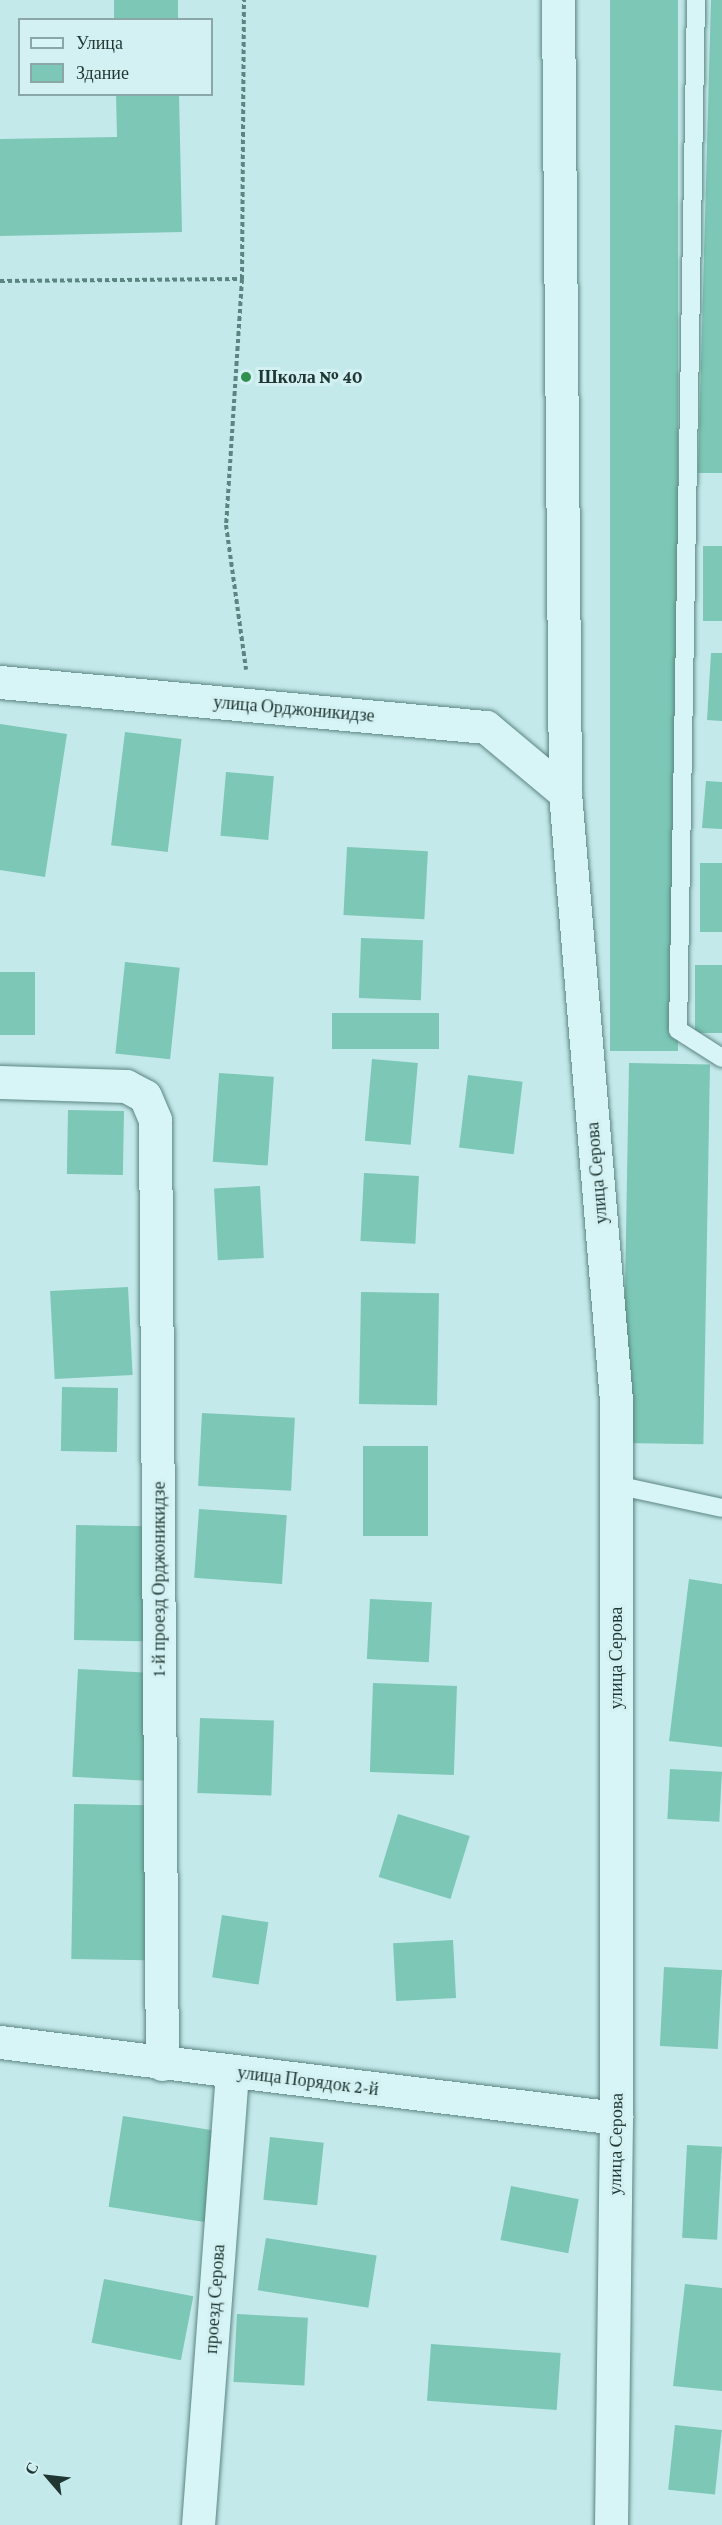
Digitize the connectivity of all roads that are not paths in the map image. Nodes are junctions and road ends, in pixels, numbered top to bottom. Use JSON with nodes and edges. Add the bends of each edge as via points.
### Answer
{"nodes":[{"id":1,"x":558,"y":0,"type":"edge"},
{"id":2,"x":696,"y":0,"type":"edge"},
{"id":3,"x":0,"y":682,"type":"edge"},
{"id":4,"x":565,"y":793,"type":"junction"},
{"id":5,"x":722,"y":1058,"type":"edge"},
{"id":6,"x":0,"y":1082,"type":"edge"},
{"id":7,"x":616,"y":1485,"type":"junction"},
{"id":8,"x":722,"y":1508,"type":"edge"},
{"id":9,"x":0,"y":2042,"type":"edge"},
{"id":10,"x":162,"y":2064,"type":"junction"},
{"id":11,"x":232,"y":2072,"type":"junction"},
{"id":12,"x":616,"y":2118,"type":"junction"},
{"id":13,"x":198,"y":2525,"type":"edge"},
{"id":14,"x":611,"y":2525,"type":"edge"}],
"edges":[{"from":1,"to":4,"type":"street","name":"улица Серова"},
{"from":2,"to":5,"type":"lane","via":[[678,1030]]},
{"from":3,"to":4,"type":"street","name":"улица Орджоникидзе","via":[[486,727]]},
{"from":4,"to":7,"type":"street","name":"улица Серова","via":[[616,1400]]},
{"from":6,"to":10,"type":"street","name":"1-й проезд Орджоникидзе","via":[[126,1086],[145,1096],[155,1120]]},
{"from":7,"to":8,"type":"lane"},
{"from":7,"to":12,"type":"street","name":"улица Серова"},
{"from":9,"to":10,"type":"street","name":"улица Порядок 2-й"},
{"from":10,"to":11,"type":"street","name":"улица Порядок 2-й"},
{"from":11,"to":12,"type":"street","name":"улица Порядок 2-й"},
{"from":11,"to":13,"type":"street","name":"проезд Серова"},
{"from":12,"to":14,"type":"street","name":"улица Серова"}]}
